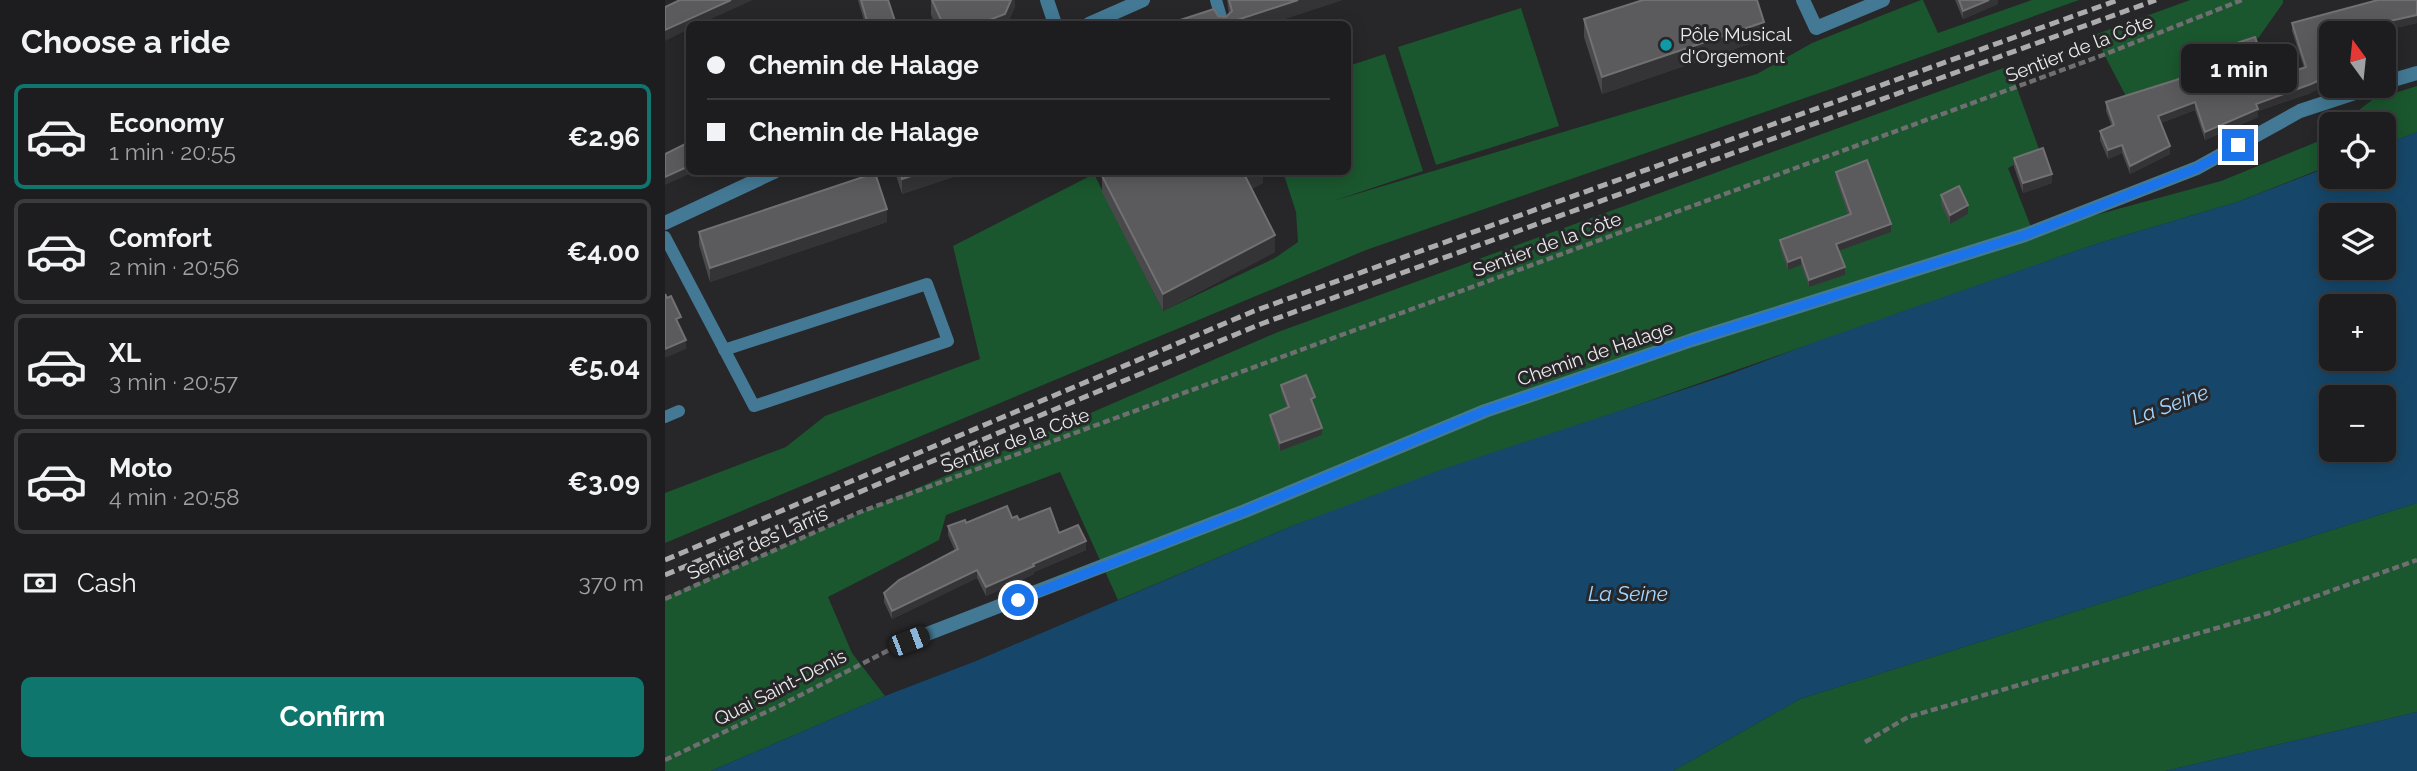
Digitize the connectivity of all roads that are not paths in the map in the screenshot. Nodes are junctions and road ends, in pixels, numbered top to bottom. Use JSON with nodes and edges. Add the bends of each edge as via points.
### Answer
{"nodes":[{"id":1,"x":1047,"y":0,"type":"edge"},
{"id":2,"x":1143,"y":0,"type":"edge"},
{"id":3,"x":1216,"y":0,"type":"edge"},
{"id":4,"x":1803,"y":0,"type":"edge"},
{"id":5,"x":1883,"y":0,"type":"edge"},
{"id":6,"x":1054,"y":21,"type":"edge"},
{"id":7,"x":1096,"y":21,"type":"edge"},
{"id":8,"x":1222,"y":21,"type":"edge"},
{"id":9,"x":2417,"y":73,"type":"edge"},
{"id":10,"x":2396,"y":79,"type":"edge"},
{"id":11,"x":2340,"y":98,"type":"edge"},
{"id":12,"x":768,"y":175,"type":"edge"},
{"id":13,"x":665,"y":223,"type":"edge"},
{"id":14,"x":665,"y":237,"type":"edge"},
{"id":15,"x":724,"y":350,"type":"junction"},
{"id":16,"x":679,"y":411,"type":"dead end"},
{"id":17,"x":665,"y":417,"type":"edge"},
{"id":18,"x":909,"y":641,"type":"road end"}],
"edges":[{"from":1,"to":6,"type":"street"},
{"from":2,"to":7,"type":"street"},
{"from":3,"to":8,"type":"lane"},
{"from":4,"to":5,"type":"street","via":[[1816,28]]},
{"from":9,"to":10,"type":"street"},
{"from":11,"to":18,"type":"street","name":"Chemin de Halage","via":[[2301,111],[2197,168],[2025,235],[1485,411],[1245,511]]},
{"from":12,"to":13,"type":"street"},
{"from":14,"to":15,"type":"lane"},
{"from":15,"to":15,"type":"lane","via":[[927,284],[948,341],[754,406]]},
{"from":16,"to":17,"type":"lane"}]}
